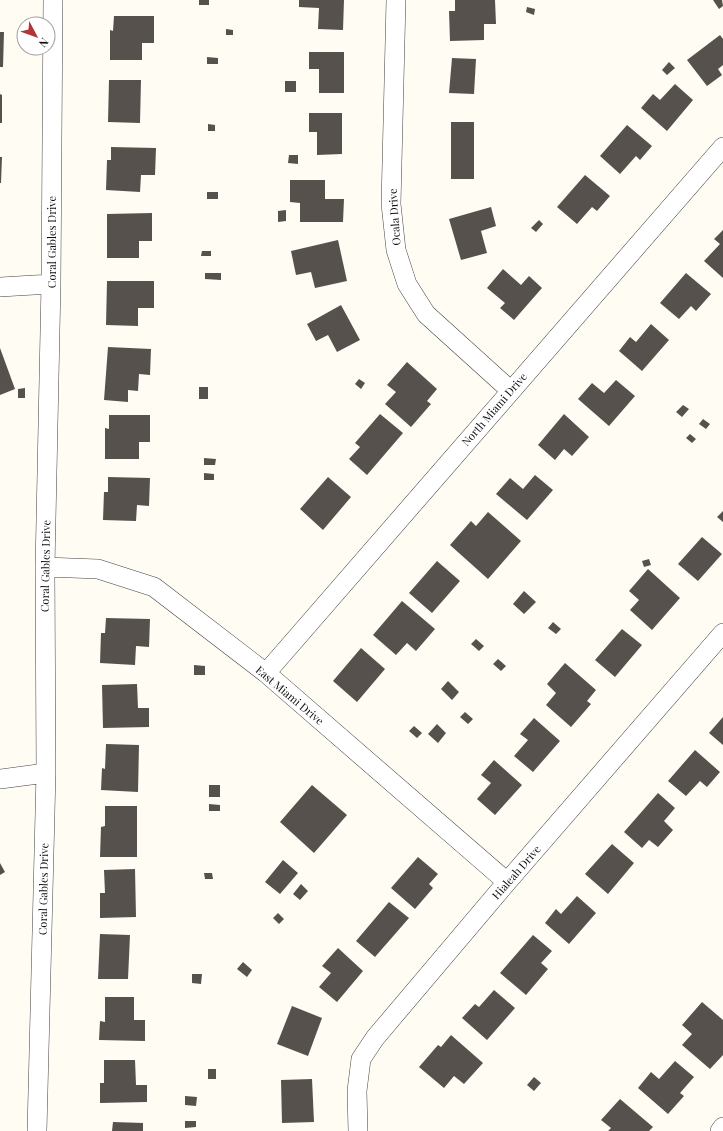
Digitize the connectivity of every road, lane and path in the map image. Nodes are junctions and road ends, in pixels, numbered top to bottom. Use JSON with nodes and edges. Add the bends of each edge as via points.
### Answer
{"nodes":[{"id":1,"x":53,"y":0,"type":"edge"},
{"id":2,"x":396,"y":0,"type":"edge"},
{"id":3,"x":723,"y":147,"type":"edge"},
{"id":4,"x":51,"y":284,"type":"junction"},
{"id":5,"x":0,"y":287,"type":"edge"},
{"id":6,"x":510,"y":390,"type":"junction"},
{"id":7,"x":44,"y":567,"type":"junction"},
{"id":8,"x":723,"y":634,"type":"edge"},
{"id":9,"x":266,"y":673,"type":"junction"},
{"id":10,"x":46,"y":773,"type":"junction"},
{"id":11,"x":0,"y":779,"type":"edge"},
{"id":12,"x":506,"y":882,"type":"junction"},
{"id":13,"x":723,"y":1127,"type":"edge"},
{"id":14,"x":37,"y":1131,"type":"edge"},
{"id":15,"x":358,"y":1131,"type":"edge"},
{"id":16,"x":720,"y":1131,"type":"edge"}],
"edges":[{"from":1,"to":4,"type":"street","name":"Coral Gables Drive"},
{"from":2,"to":6,"type":"street","name":"Ocala Drive","via":[[391,204],[396,250],[408,284],[426,314]]},
{"from":3,"to":6,"type":"street","name":"North Miami Drive"},
{"from":4,"to":5,"type":"street"},
{"from":4,"to":7,"type":"street","name":"Coral Gables Drive"},
{"from":6,"to":9,"type":"street","name":"North Miami Drive"},
{"from":7,"to":9,"type":"street","name":"East Miami Drive","via":[[98,569],[154,587]]},
{"from":7,"to":10,"type":"street","name":"Coral Gables Drive"},
{"from":8,"to":12,"type":"street","name":"Hialeah Drive"},
{"from":9,"to":12,"type":"street","name":"East Miami Drive"},
{"from":10,"to":11,"type":"street"},
{"from":10,"to":14,"type":"street","name":"Coral Gables Drive"},
{"from":12,"to":15,"type":"street","name":"Hialeah Drive","via":[[375,1038],[361,1059],[357,1091]]},
{"from":13,"to":16,"type":"street"}]}
